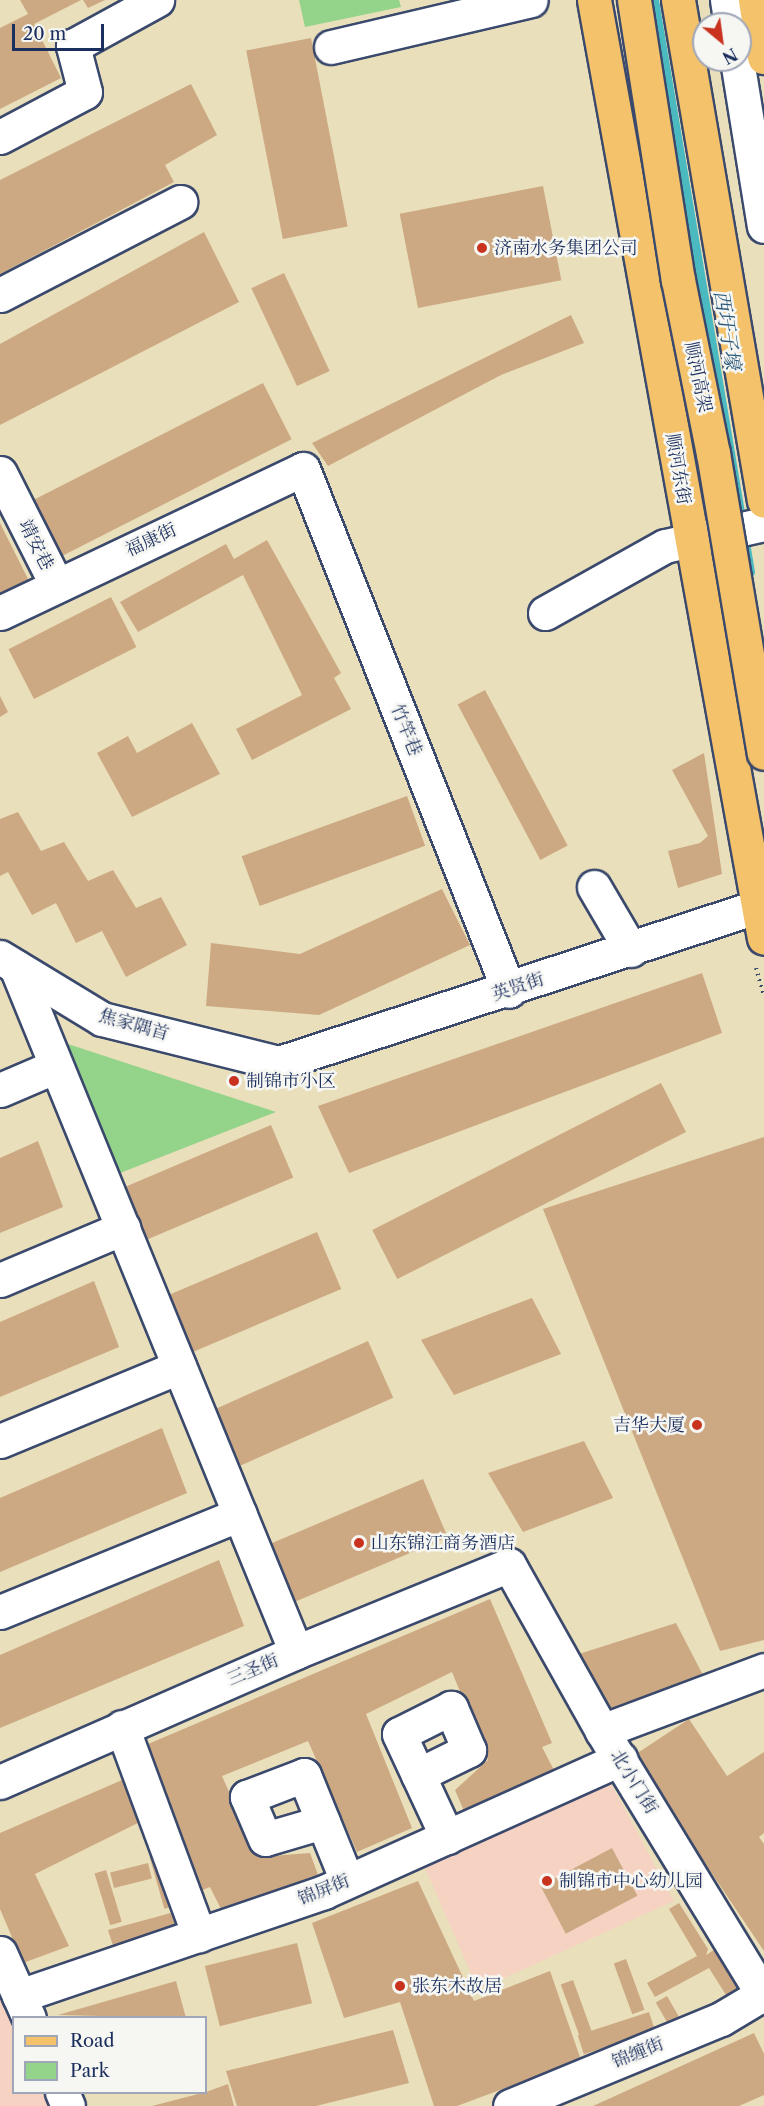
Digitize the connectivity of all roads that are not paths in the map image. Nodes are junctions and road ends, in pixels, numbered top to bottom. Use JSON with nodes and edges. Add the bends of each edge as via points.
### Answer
{"nodes":[{"id":1,"x":157,"y":0,"type":"edge"},
{"id":2,"x":531,"y":0,"type":"edge"},
{"id":3,"x":594,"y":0,"type":"edge"},
{"id":4,"x":634,"y":0,"type":"edge"},
{"id":5,"x":755,"y":0,"type":"edge"},
{"id":6,"x":680,"y":7,"type":"edge"},
{"id":7,"x":331,"y":46,"type":"dead end"},
{"id":8,"x":764,"y":57,"type":"edge"},
{"id":9,"x":739,"y":72,"type":"edge"},
{"id":10,"x":0,"y":137,"type":"edge"},
{"id":11,"x":180,"y":202,"type":"dead end"},
{"id":12,"x":764,"y":226,"type":"edge"},
{"id":13,"x":0,"y":295,"type":"edge"},
{"id":14,"x":303,"y":469,"type":"joint"},
{"id":15,"x":0,"y":473,"type":"edge"},
{"id":16,"x":764,"y":501,"type":"edge"},
{"id":17,"x":764,"y":524,"type":"edge"},
{"id":18,"x":690,"y":540,"type":"junction"},
{"id":19,"x":56,"y":584,"type":"junction"},
{"id":20,"x":0,"y":613,"type":"edge"},
{"id":21,"x":545,"y":613,"type":"dead end"},
{"id":22,"x":764,"y":753,"type":"edge"},
{"id":23,"x":594,"y":887,"type":"dead end"},
{"id":24,"x":762,"y":922,"type":"edge"},
{"id":25,"x":631,"y":950,"type":"junction"},
{"id":26,"x":8,"y":962,"type":"edge"},
{"id":27,"x":509,"y":991,"type":"junction"},
{"id":28,"x":279,"y":1063,"type":"joint"},
{"id":29,"x":57,"y":1066,"type":"junction"},
{"id":30,"x":0,"y":1090,"type":"edge"},
{"id":31,"x":123,"y":1228,"type":"junction"},
{"id":32,"x":0,"y":1280,"type":"edge"},
{"id":33,"x":179,"y":1368,"type":"junction"},
{"id":34,"x":0,"y":1441,"type":"edge"},
{"id":35,"x":240,"y":1514,"type":"junction"},
{"id":36,"x":509,"y":1565,"type":"joint"},
{"id":37,"x":0,"y":1612,"type":"edge"},
{"id":38,"x":296,"y":1652,"type":"junction"},
{"id":39,"x":764,"y":1670,"type":"edge"},
{"id":40,"x":122,"y":1727,"type":"junction"},
{"id":41,"x":602,"y":1731,"type":"junction"},
{"id":42,"x":620,"y":1759,"type":"junction"},
{"id":43,"x":418,"y":1775,"type":"dead end"},
{"id":44,"x":0,"y":1782,"type":"edge"},
{"id":45,"x":323,"y":1822,"type":"dead end"},
{"id":46,"x":447,"y":1837,"type":"junction"},
{"id":47,"x":347,"y":1881,"type":"junction"},
{"id":48,"x":199,"y":1935,"type":"junction"},
{"id":49,"x":0,"y":1953,"type":"edge"},
{"id":50,"x":763,"y":1995,"type":"edge"},
{"id":51,"x":24,"y":2007,"type":"edge"},
{"id":52,"x":510,"y":2106,"type":"edge"}],
"edges":[{"from":1,"to":10,"type":"street","via":[[73,46],[86,92]]},
{"from":2,"to":7,"type":"street"},
{"from":3,"to":18,"type":"main road","name":"顺河东街"},
{"from":4,"to":22,"type":"main road","name":"顺河高架","bridge":true,"via":[[678,280],[714,453]]},
{"from":5,"to":8,"type":"main road"},
{"from":6,"to":16,"type":"main road"},
{"from":9,"to":12,"type":"street"},
{"from":11,"to":13,"type":"street"},
{"from":14,"to":19,"type":"street","name":"福康街"},
{"from":14,"to":27,"type":"street","name":"竹竿巷"},
{"from":15,"to":19,"type":"street","name":"靖安巷"},
{"from":17,"to":18,"type":"street"},
{"from":18,"to":21,"type":"street","via":[[665,546]]},
{"from":18,"to":24,"type":"main road","name":"顺河东街"},
{"from":19,"to":20,"type":"street","name":"福康街"},
{"from":23,"to":25,"type":"street"},
{"from":24,"to":25,"type":"street","name":"英贤街"},
{"from":25,"to":27,"type":"street","name":"英贤街"},
{"from":26,"to":28,"type":"street","name":"焦家隅首","via":[[102,1019]]},
{"from":26,"to":29,"type":"street"},
{"from":27,"to":28,"type":"street","name":"英贤街"},
{"from":29,"to":30,"type":"street"},
{"from":29,"to":31,"type":"street"},
{"from":31,"to":32,"type":"street"},
{"from":31,"to":33,"type":"street"},
{"from":33,"to":34,"type":"street"},
{"from":33,"to":35,"type":"street"},
{"from":35,"to":37,"type":"street"},
{"from":35,"to":38,"type":"street"},
{"from":36,"to":38,"type":"street","name":"三圣街"},
{"from":36,"to":41,"type":"street","name":"北小门街"},
{"from":38,"to":40,"type":"street","name":"三圣街"},
{"from":39,"to":41,"type":"street"},
{"from":40,"to":44,"type":"street","name":"三圣街"},
{"from":40,"to":48,"type":"street"},
{"from":41,"to":42,"type":"street","name":"北小门街"},
{"from":42,"to":46,"type":"street","name":"锦屏街"},
{"from":42,"to":50,"type":"street","name":"北小门街"},
{"from":43,"to":46,"type":"street"},
{"from":45,"to":47,"type":"street"},
{"from":46,"to":47,"type":"street","name":"锦屏街"},
{"from":47,"to":48,"type":"street","name":"锦屏街"},
{"from":48,"to":51,"type":"street","name":"锦屏街"},
{"from":49,"to":51,"type":"street"},
{"from":50,"to":52,"type":"street","name":"锦缠街","via":[[721,2019]]}]}
